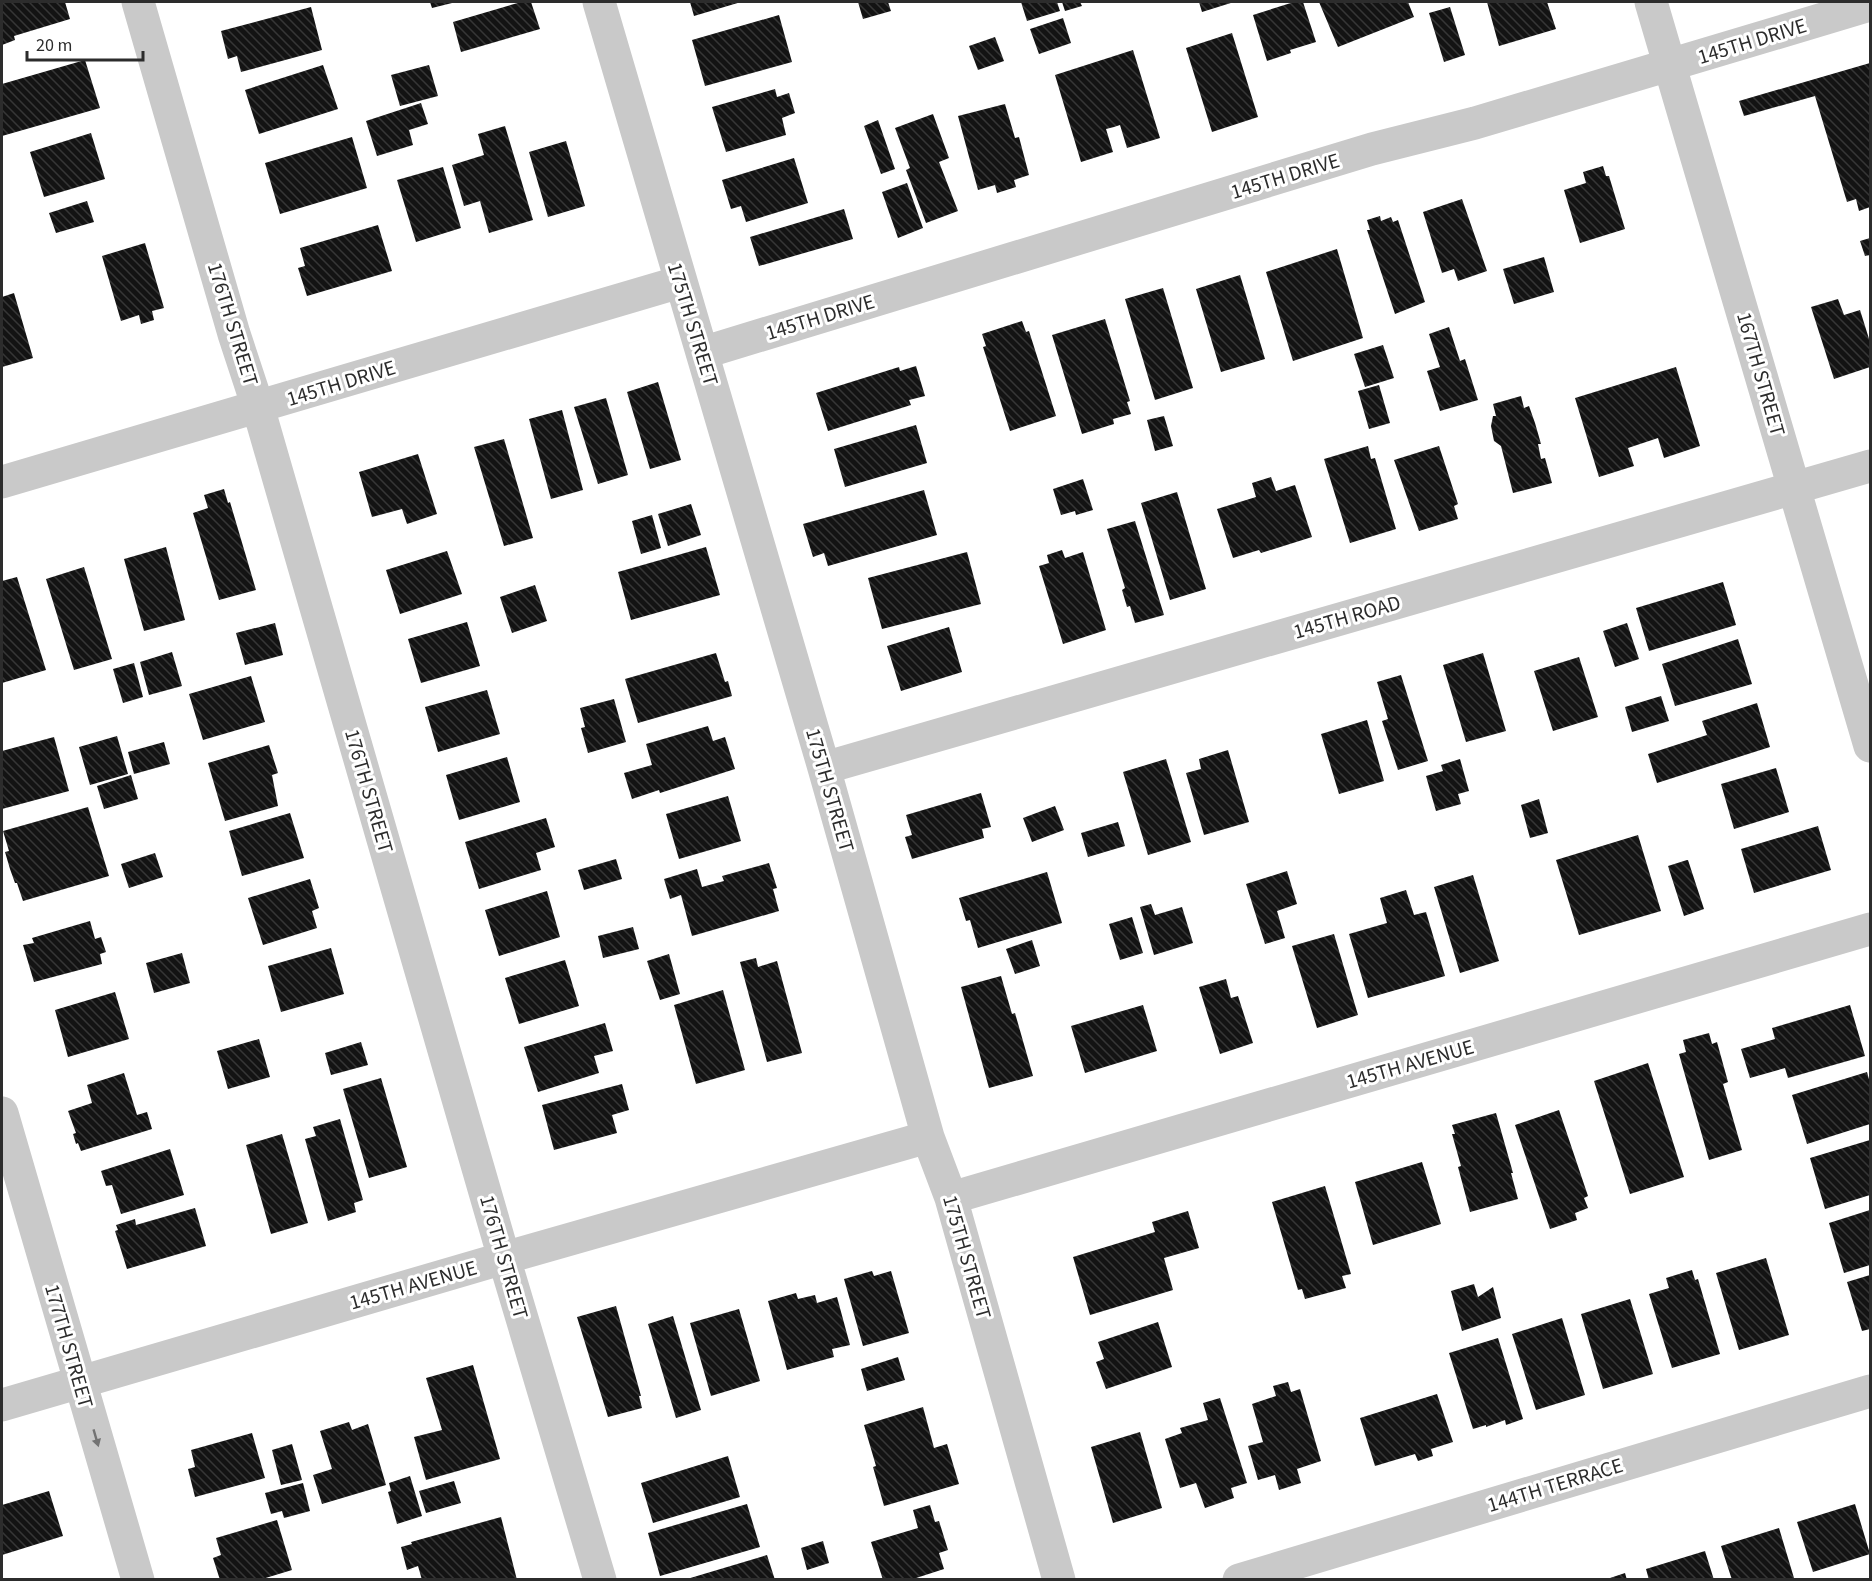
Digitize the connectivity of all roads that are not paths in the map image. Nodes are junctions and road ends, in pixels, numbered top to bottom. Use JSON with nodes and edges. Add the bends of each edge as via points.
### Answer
{"nodes":[{"id":1,"x":138,"y":2,"type":"edge"},
{"id":2,"x":599,"y":2,"type":"edge"},
{"id":3,"x":1651,"y":2,"type":"edge"},
{"id":4,"x":1870,"y":5,"type":"edge"},
{"id":5,"x":1670,"y":65,"type":"junction"},
{"id":6,"x":680,"y":282,"type":"junction"},
{"id":7,"x":702,"y":353,"type":"junction"},
{"id":8,"x":258,"y":407,"type":"junction"},
{"id":9,"x":1870,"y":466,"type":"edge"},
{"id":10,"x":2,"y":482,"type":"edge"},
{"id":11,"x":1794,"y":489,"type":"junction"},
{"id":12,"x":1870,"y":746,"type":"edge"},
{"id":13,"x":824,"y":768,"type":"junction"},
{"id":14,"x":1870,"y":929,"type":"edge"},
{"id":15,"x":2,"y":1113,"type":"edge"},
{"id":16,"x":928,"y":1137,"type":"junction"},
{"id":17,"x":951,"y":1198,"type":"junction"},
{"id":18,"x":504,"y":1258,"type":"junction"},
{"id":19,"x":80,"y":1382,"type":"junction"},
{"id":20,"x":1870,"y":1390,"type":"edge"},
{"id":21,"x":2,"y":1405,"type":"edge"},
{"id":22,"x":138,"y":1580,"type":"edge"},
{"id":23,"x":600,"y":1580,"type":"edge"},
{"id":24,"x":1059,"y":1580,"type":"edge"},
{"id":25,"x":1239,"y":1580,"type":"edge"}],
"edges":[{"from":1,"to":8,"type":"street","name":"176TH STREET"},
{"from":2,"to":6,"type":"street","name":"175TH STREET"},
{"from":3,"to":5,"type":"street","name":"167TH STREET"},
{"from":4,"to":5,"type":"street","name":"145TH DRIVE"},
{"from":5,"to":7,"type":"street","name":"145TH DRIVE","via":[[1372,149]]},
{"from":5,"to":11,"type":"street","name":"167TH STREET"},
{"from":6,"to":7,"type":"street","name":"175TH STREET"},
{"from":6,"to":8,"type":"street","name":"145TH DRIVE"},
{"from":7,"to":13,"type":"street","name":"175TH STREET"},
{"from":8,"to":10,"type":"street","name":"145TH DRIVE"},
{"from":8,"to":18,"type":"street","name":"176TH STREET"},
{"from":9,"to":11,"type":"street","name":"145TH ROAD"},
{"from":11,"to":12,"type":"street","name":"167TH STREET"},
{"from":11,"to":13,"type":"street","name":"145TH ROAD"},
{"from":13,"to":16,"type":"street","name":"175TH STREET"},
{"from":14,"to":17,"type":"street","name":"145TH AVENUE"},
{"from":15,"to":19,"type":"street","name":"177TH STREET"},
{"from":16,"to":17,"type":"street","name":"175TH STREET"},
{"from":16,"to":18,"type":"street","name":"145TH AVENUE"},
{"from":17,"to":24,"type":"street","name":"175TH STREET"},
{"from":18,"to":19,"type":"street","name":"145TH AVENUE"},
{"from":18,"to":23,"type":"street","name":"176TH STREET"},
{"from":19,"to":21,"type":"street","name":"145TH AVENUE"},
{"from":19,"to":22,"type":"street","name":"177TH STREET","one_way":true},
{"from":20,"to":25,"type":"street","name":"144TH TERRACE"}]}
